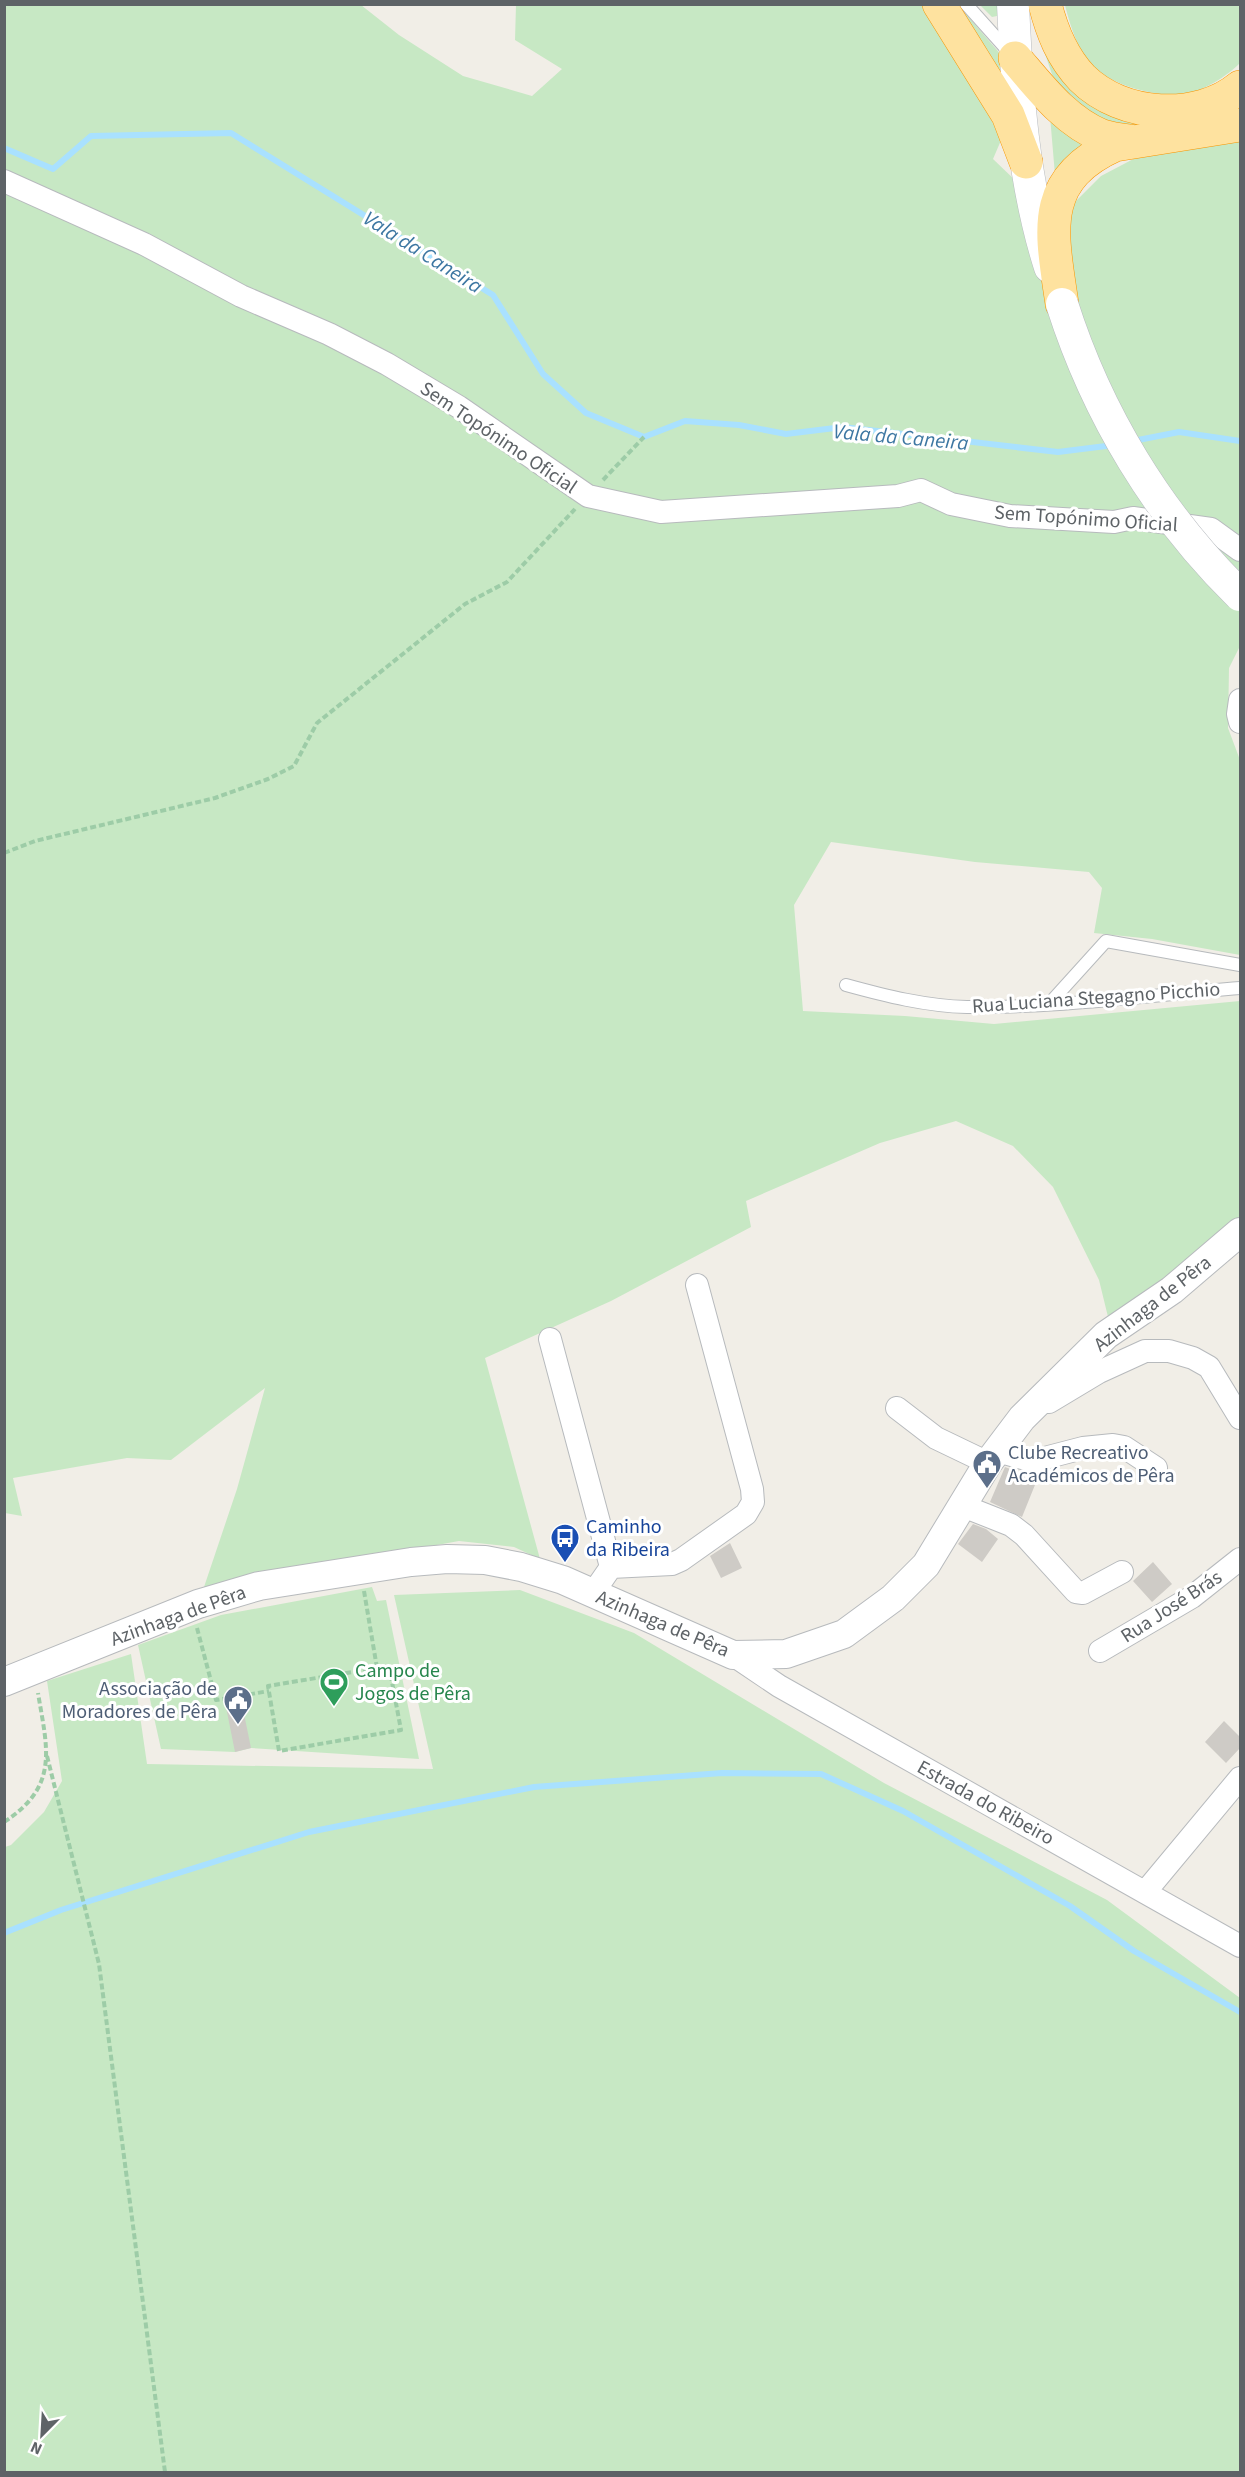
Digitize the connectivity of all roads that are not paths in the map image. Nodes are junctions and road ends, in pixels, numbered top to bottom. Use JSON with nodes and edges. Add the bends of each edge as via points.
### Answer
{"nodes":[{"id":1,"x":939,"y":4,"type":"edge"},
{"id":2,"x":966,"y":4,"type":"edge"},
{"id":3,"x":1012,"y":4,"type":"edge"},
{"id":4,"x":1022,"y":4,"type":"edge"},
{"id":5,"x":1031,"y":4,"type":"edge"},
{"id":6,"x":1045,"y":4,"type":"edge"},
{"id":7,"x":1025,"y":69,"type":"junction"},
{"id":8,"x":1240,"y":87,"type":"edge"},
{"id":9,"x":1240,"y":125,"type":"edge"},
{"id":10,"x":1130,"y":141,"type":"junction"},
{"id":11,"x":1026,"y":162,"type":"junction"},
{"id":12,"x":4,"y":181,"type":"edge"},
{"id":13,"x":1062,"y":304,"type":"junction"},
{"id":14,"x":1240,"y":550,"type":"edge"},
{"id":15,"x":1240,"y":595,"type":"edge"},
{"id":16,"x":1240,"y":700,"type":"edge"},
{"id":17,"x":1240,"y":722,"type":"edge"},
{"id":18,"x":1240,"y":965,"type":"edge"},
{"id":19,"x":846,"y":985,"type":"dead end"},
{"id":20,"x":1240,"y":988,"type":"edge"},
{"id":21,"x":1049,"y":1004,"type":"junction"},
{"id":22,"x":1240,"y":1232,"type":"edge"},
{"id":23,"x":697,"y":1285,"type":"dead end"},
{"id":24,"x":550,"y":1339,"type":"dead end"},
{"id":25,"x":897,"y":1408,"type":"dead end"},
{"id":26,"x":1022,"y":1418,"type":"junction"},
{"id":27,"x":1240,"y":1418,"type":"edge"},
{"id":28,"x":993,"y":1457,"type":"junction"},
{"id":29,"x":1156,"y":1468,"type":"dead end"},
{"id":30,"x":963,"y":1506,"type":"junction"},
{"id":31,"x":1240,"y":1558,"type":"edge"},
{"id":32,"x":611,"y":1567,"type":"junction"},
{"id":33,"x":1122,"y":1572,"type":"dead end"},
{"id":34,"x":593,"y":1593,"type":"junction"},
{"id":35,"x":1100,"y":1651,"type":"dead end"},
{"id":36,"x":733,"y":1655,"type":"junction"},
{"id":37,"x":4,"y":1682,"type":"edge"},
{"id":38,"x":1240,"y":1778,"type":"edge"},
{"id":39,"x":1146,"y":1891,"type":"junction"},
{"id":40,"x":1240,"y":1946,"type":"edge"}],
"edges":[{"from":1,"to":11,"type":"highway","via":[[1008,115]]},
{"from":2,"to":7,"type":"lane"},
{"from":3,"to":7,"type":"main road"},
{"from":4,"to":7,"type":"main road"},
{"from":5,"to":7,"type":"main road"},
{"from":6,"to":8,"type":"highway","via":[[1066,59],[1084,79],[1107,95],[1159,111],[1185,110],[1210,105]]},
{"from":7,"to":10,"type":"highway","via":[[1075,122],[1103,136]]},
{"from":7,"to":11,"type":"main road"},
{"from":7,"to":13,"type":"main road"},
{"from":9,"to":10,"type":"highway"},
{"from":10,"to":13,"type":"highway","via":[[1102,151],[1083,165],[1057,201],[1053,240]]},
{"from":11,"to":13,"type":"main road","via":[[1037,224]]},
{"from":12,"to":14,"type":"street","name":"Sem Topónimo Oficial","via":[[144,244],[241,296],[387,364],[459,407],[588,496],[661,512],[887,497],[921,490],[951,504],[1010,516],[1114,522],[1133,518],[1211,529]]},
{"from":13,"to":15,"type":"main road","bridge":true,"via":[[1096,392],[1139,470],[1190,541]]},
{"from":16,"to":17,"type":"street"},
{"from":18,"to":21,"type":"lane","via":[[1106,941]]},
{"from":19,"to":21,"type":"lane","name":"Rua Luciana Stegagno Picchio","via":[[903,1000],[966,1007]]},
{"from":20,"to":21,"type":"lane","name":"Rua Luciana Stegagno Picchio"},
{"from":22,"to":26,"type":"street","name":"Azinhaga de Pêra","via":[[1172,1290],[1106,1335]]},
{"from":23,"to":32,"type":"street","via":[[752,1489],[751,1508],[672,1564]]},
{"from":24,"to":32,"type":"street"},
{"from":25,"to":28,"type":"street","via":[[936,1438]]},
{"from":26,"to":27,"type":"street","via":[[1100,1372],[1145,1351],[1169,1351],[1209,1366]]},
{"from":26,"to":28,"type":"street","name":"Azinhaga de Pêra"},
{"from":28,"to":29,"type":"street","via":[[1034,1461],[1083,1448],[1113,1445],[1124,1447]]},
{"from":28,"to":30,"type":"street","name":"Azinhaga de Pêra"},
{"from":30,"to":33,"type":"street","via":[[1011,1525],[1076,1592],[1083,1593]]},
{"from":30,"to":36,"type":"street","name":"Azinhaga de Pêra","via":[[926,1565],[893,1598],[844,1634],[786,1654]]},
{"from":31,"to":35,"type":"street","name":"Rua José Brás","via":[[1192,1597]]},
{"from":32,"to":34,"type":"street"},
{"from":34,"to":36,"type":"street","name":"Azinhaga de Pêra"},
{"from":34,"to":37,"type":"street","name":"Azinhaga de Pêra","via":[[521,1567],[485,1560],[435,1560],[360,1570],[259,1586],[198,1604]]},
{"from":36,"to":39,"type":"street","name":"Estrada do Ribeiro","via":[[778,1686]]},
{"from":38,"to":39,"type":"street"},
{"from":39,"to":40,"type":"street","name":"Estrada do Ribeiro"}]}
